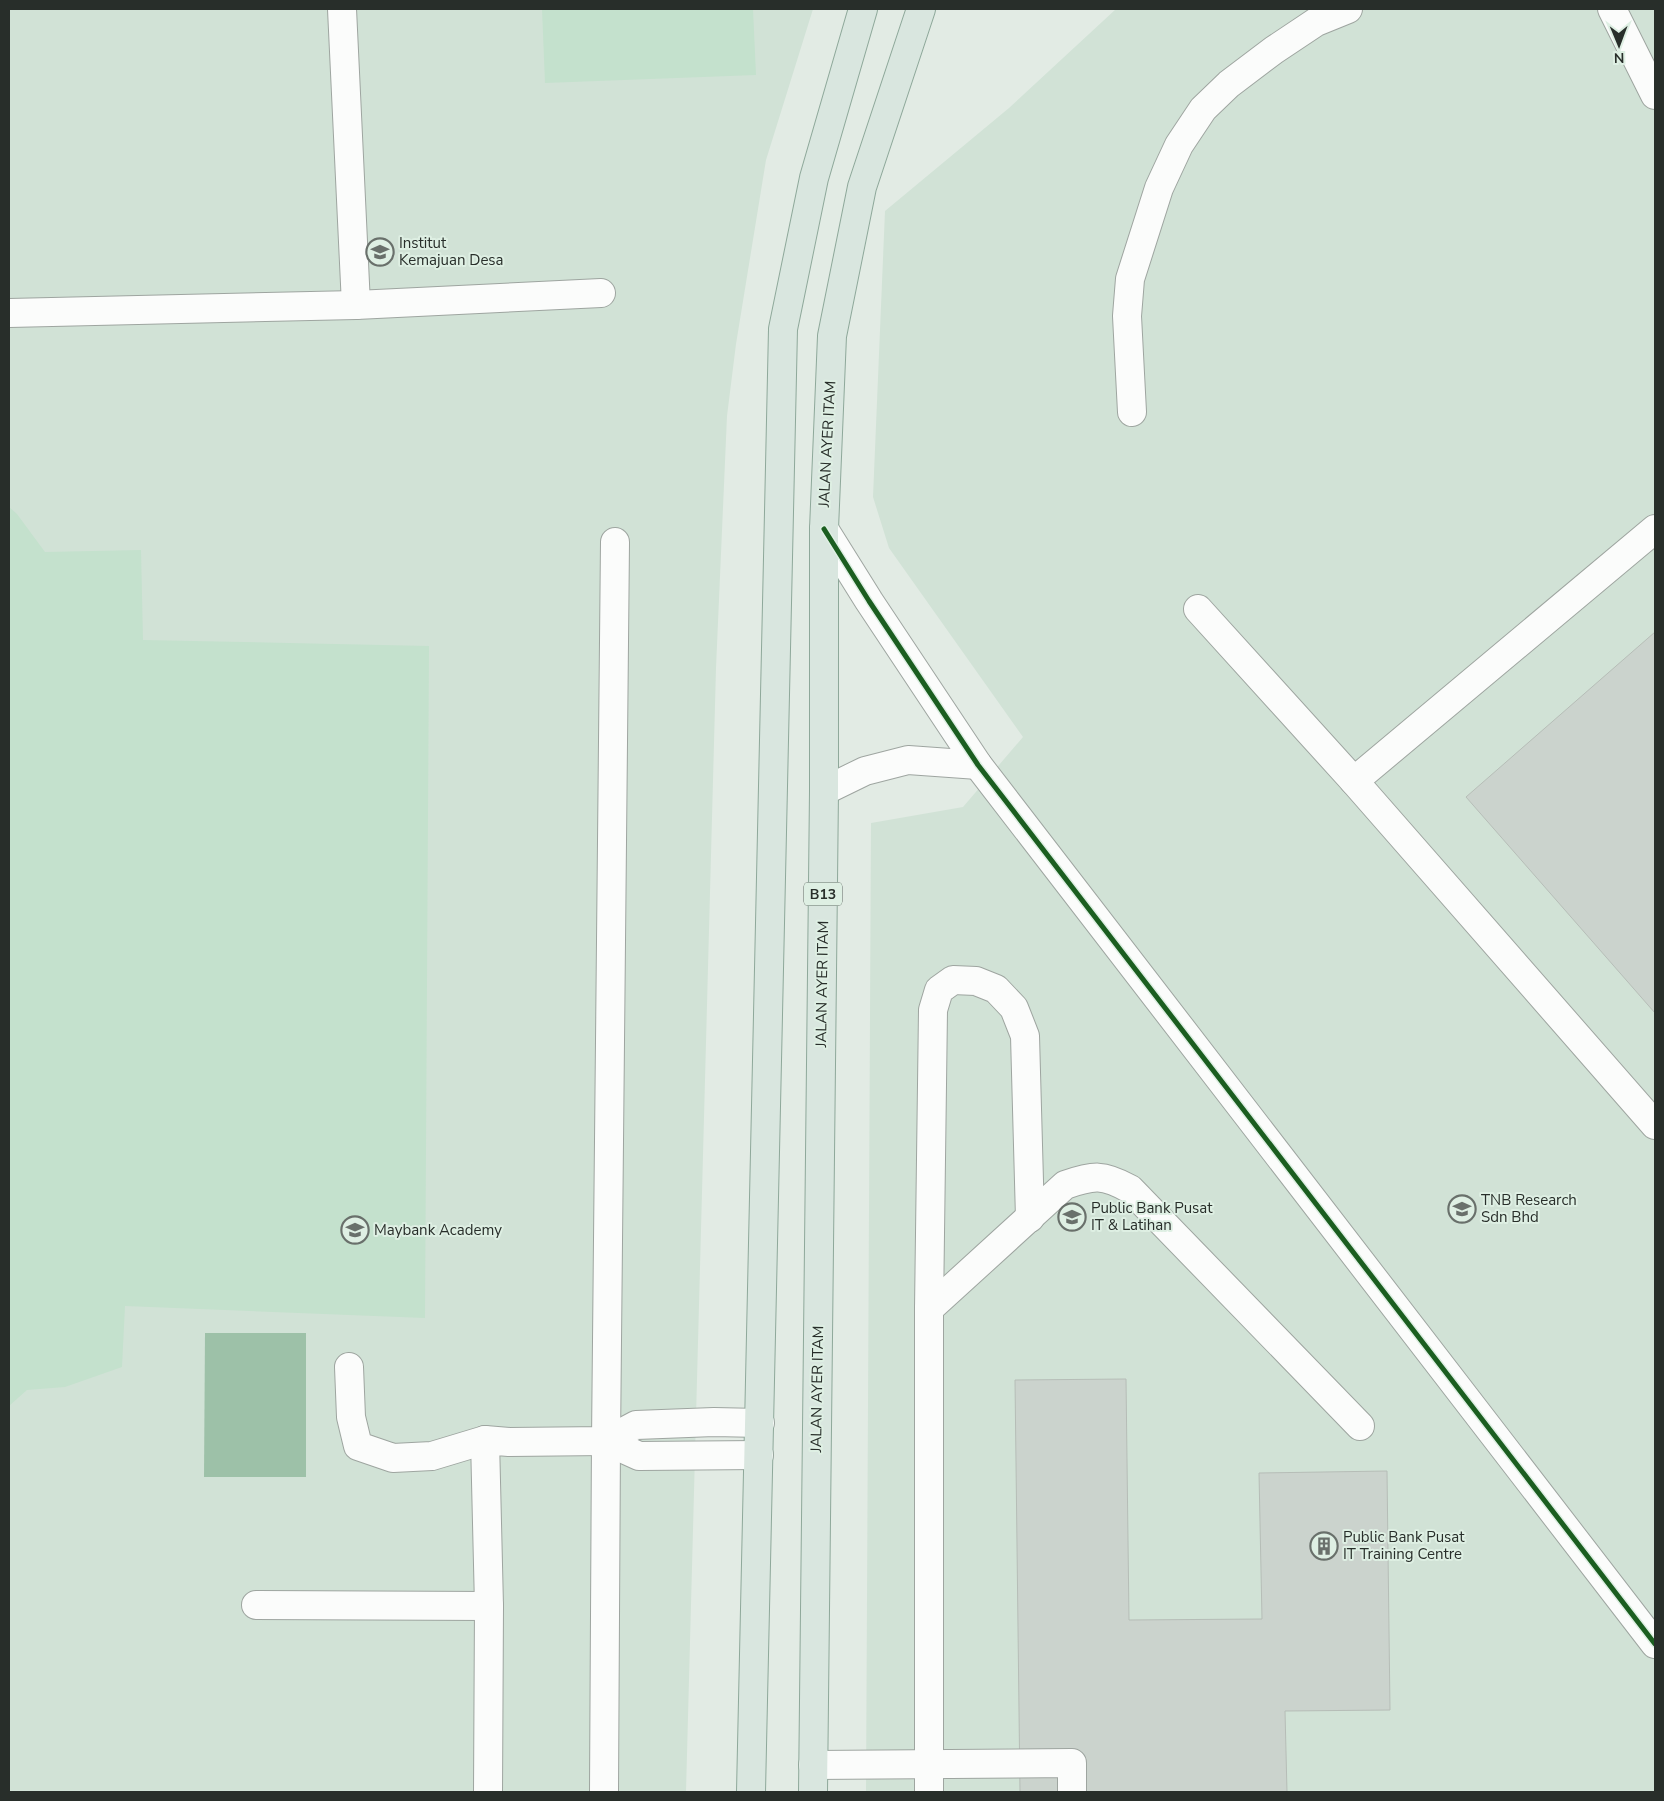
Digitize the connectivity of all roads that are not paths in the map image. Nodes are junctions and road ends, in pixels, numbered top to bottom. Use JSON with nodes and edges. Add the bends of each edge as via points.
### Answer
{"nodes":[{"id":1,"x":342,"y":9,"type":"edge"},
{"id":2,"x":863,"y":9,"type":"edge"},
{"id":3,"x":921,"y":9,"type":"edge"},
{"id":4,"x":1348,"y":9,"type":"edge"},
{"id":5,"x":1612,"y":9,"type":"edge"},
{"id":6,"x":1655,"y":96,"type":"edge"},
{"id":7,"x":601,"y":293,"type":"dead end"},
{"id":8,"x":356,"y":305,"type":"junction"},
{"id":9,"x":9,"y":313,"type":"edge"},
{"id":10,"x":1132,"y":412,"type":"dead end"},
{"id":11,"x":824,"y":529,"type":"junction"},
{"id":12,"x":1655,"y":529,"type":"edge"},
{"id":13,"x":615,"y":542,"type":"dead end"},
{"id":14,"x":1198,"y":609,"type":"dead end"},
{"id":15,"x":978,"y":765,"type":"junction"},
{"id":16,"x":1354,"y":781,"type":"junction"},
{"id":17,"x":824,"y":791,"type":"junction"},
{"id":18,"x":1655,"y":1125,"type":"edge"},
{"id":19,"x":1030,"y":1218,"type":"junction"},
{"id":20,"x":929,"y":1309,"type":"junction"},
{"id":21,"x":348,"y":1367,"type":"dead end"},
{"id":22,"x":760,"y":1422,"type":"junction"},
{"id":23,"x":1360,"y":1426,"type":"dead end"},
{"id":24,"x":486,"y":1440,"type":"junction"},
{"id":25,"x":606,"y":1441,"type":"junction"},
{"id":26,"x":759,"y":1455,"type":"junction"},
{"id":27,"x":256,"y":1605,"type":"dead end"},
{"id":28,"x":489,"y":1606,"type":"junction"},
{"id":29,"x":1655,"y":1644,"type":"edge"},
{"id":30,"x":930,"y":1764,"type":"junction"},
{"id":31,"x":814,"y":1765,"type":"junction"},
{"id":32,"x":488,"y":1792,"type":"edge"},
{"id":33,"x":604,"y":1792,"type":"edge"},
{"id":34,"x":751,"y":1792,"type":"edge"},
{"id":35,"x":813,"y":1792,"type":"edge"},
{"id":36,"x":929,"y":1792,"type":"edge"},
{"id":37,"x":1072,"y":1792,"type":"edge"}],
"edges":[{"from":1,"to":8,"type":"street"},
{"from":2,"to":22,"type":"main road","via":[[814,178],[783,329]]},
{"from":3,"to":11,"type":"main road","name":"JALAN AYER ITAM","number":"B13","via":[[862,187],[832,336]]},
{"from":4,"to":10,"type":"street","via":[[1316,22],[1228,84],[1203,109],[1178,145],[1159,188],[1130,279],[1127,316]]},
{"from":5,"to":6,"type":"street"},
{"from":7,"to":8,"type":"street"},
{"from":8,"to":9,"type":"street"},
{"from":11,"to":15,"type":"street"},
{"from":11,"to":17,"type":"main road","name":"JALAN AYER ITAM","number":"B13"},
{"from":12,"to":16,"type":"street"},
{"from":13,"to":25,"type":"street"},
{"from":14,"to":16,"type":"street"},
{"from":15,"to":17,"type":"street","via":[[908,760],[865,771]]},
{"from":15,"to":29,"type":"street"},
{"from":16,"to":18,"type":"street"},
{"from":17,"to":31,"type":"main road","name":"JALAN AYER ITAM","number":"B13"},
{"from":19,"to":20,"type":"street"},
{"from":19,"to":20,"type":"street","via":[[1026,1036],[1014,1008],[996,989],[976,981],[954,980],[940,990],[933,1010]]},
{"from":19,"to":23,"type":"street","via":[[1065,1185],[1087,1177],[1112,1179],[1130,1189]]},
{"from":20,"to":30,"type":"street"},
{"from":21,"to":24,"type":"street","via":[[351,1417],[358,1446],[393,1458],[432,1456]]},
{"from":22,"to":25,"type":"street","via":[[636,1425]]},
{"from":22,"to":26,"type":"main road"},
{"from":24,"to":25,"type":"street"},
{"from":24,"to":28,"type":"street"},
{"from":25,"to":26,"type":"street","via":[[640,1456]]},
{"from":25,"to":33,"type":"street"},
{"from":26,"to":34,"type":"main road"},
{"from":27,"to":28,"type":"street"},
{"from":28,"to":32,"type":"street"},
{"from":30,"to":31,"type":"street"},
{"from":30,"to":36,"type":"street"},
{"from":30,"to":37,"type":"street","via":[[1072,1763]]},
{"from":31,"to":35,"type":"main road","name":"JALAN AYER ITAM","number":"B13"}]}
